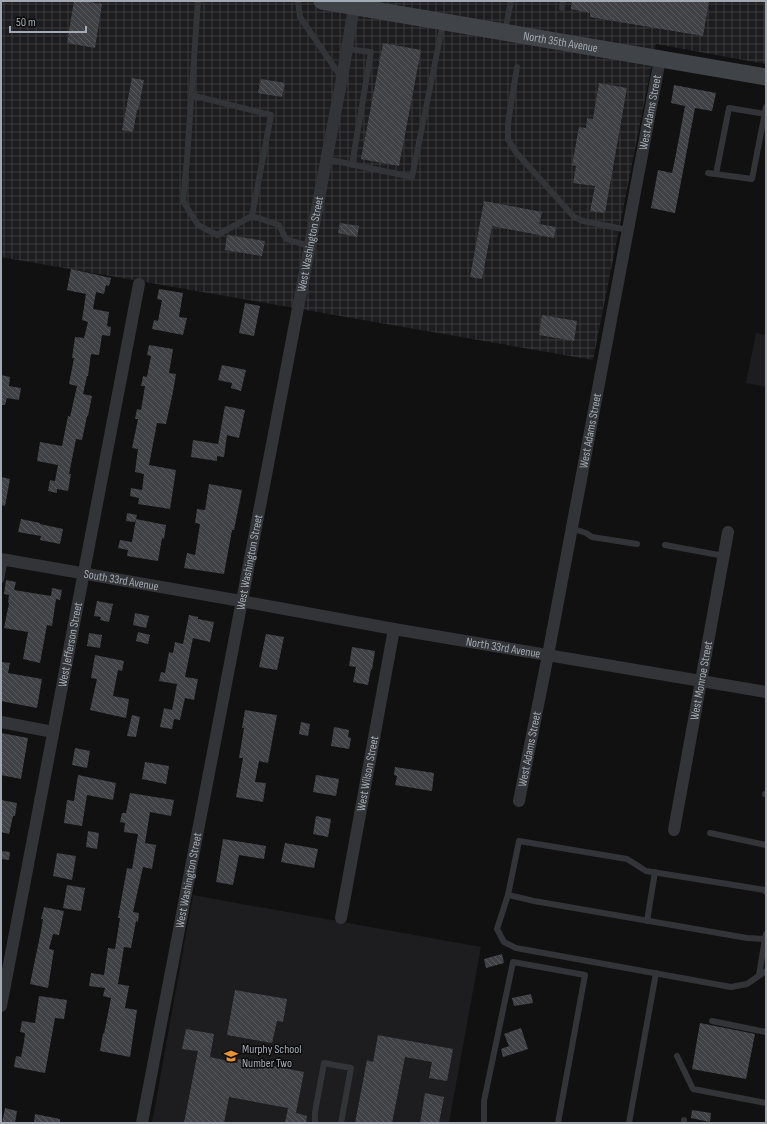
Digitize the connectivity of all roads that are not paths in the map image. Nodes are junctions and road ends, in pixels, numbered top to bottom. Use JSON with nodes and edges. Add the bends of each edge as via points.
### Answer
{"nodes":[{"id":1,"x":198,"y":1,"type":"edge"},
{"id":2,"x":298,"y":1,"type":"edge"},
{"id":3,"x":322,"y":1,"type":"edge"},
{"id":4,"x":511,"y":1,"type":"edge"},
{"id":5,"x":355,"y":4,"type":"edge"},
{"id":6,"x":443,"y":22,"type":"junction"},
{"id":7,"x":505,"y":32,"type":"junction"},
{"id":8,"x":347,"y":50,"type":"junction"},
{"id":9,"x":660,"y":60,"type":"junction"},
{"id":10,"x":517,"y":67,"type":"dead end"},
{"id":11,"x":342,"y":78,"type":"junction"},
{"id":12,"x":766,"y":78,"type":"edge"},
{"id":13,"x":191,"y":95,"type":"junction"},
{"id":14,"x":766,"y":107,"type":"edge"},
{"id":15,"x":765,"y":114,"type":"junction"},
{"id":16,"x":326,"y":159,"type":"junction"},
{"id":17,"x":352,"y":165,"type":"junction"},
{"id":18,"x":708,"y":173,"type":"dead end"},
{"id":19,"x":716,"y":174,"type":"junction"},
{"id":20,"x":252,"y":216,"type":"junction"},
{"id":21,"x":628,"y":230,"type":"junction"},
{"id":22,"x":309,"y":246,"type":"junction"},
{"id":23,"x":139,"y":284,"type":"dead end"},
{"id":24,"x":571,"y":528,"type":"junction"},
{"id":25,"x":728,"y":532,"type":"dead end"},
{"id":26,"x":637,"y":544,"type":"dead end"},
{"id":27,"x":665,"y":545,"type":"dead end"},
{"id":28,"x":724,"y":556,"type":"junction"},
{"id":29,"x":3,"y":559,"type":"edge"},
{"id":30,"x":83,"y":573,"type":"junction"},
{"id":31,"x":1,"y":580,"type":"edge"},
{"id":32,"x":241,"y":601,"type":"junction"},
{"id":33,"x":394,"y":629,"type":"junction"},
{"id":34,"x":548,"y":655,"type":"junction"},
{"id":35,"x":701,"y":681,"type":"junction"},
{"id":36,"x":766,"y":692,"type":"edge"},
{"id":37,"x":1,"y":722,"type":"edge"},
{"id":38,"x":53,"y":732,"type":"junction"},
{"id":39,"x":519,"y":801,"type":"dead end"},
{"id":40,"x":674,"y":830,"type":"dead end"},
{"id":41,"x":710,"y":833,"type":"dead end"},
{"id":42,"x":766,"y":845,"type":"edge"},
{"id":43,"x":655,"y":872,"type":"junction"},
{"id":44,"x":766,"y":892,"type":"edge"},
{"id":45,"x":508,"y":895,"type":"junction"},
{"id":46,"x":341,"y":918,"type":"dead end"},
{"id":47,"x":647,"y":921,"type":"junction"},
{"id":48,"x":766,"y":936,"type":"edge"},
{"id":49,"x":766,"y":971,"type":"edge"},
{"id":50,"x":656,"y":973,"type":"junction"},
{"id":51,"x":759,"y":975,"type":"junction"},
{"id":52,"x":1,"y":1006,"type":"edge"},
{"id":53,"x":712,"y":1021,"type":"dead end"},
{"id":54,"x":766,"y":1032,"type":"edge"},
{"id":55,"x":677,"y":1056,"type":"dead end"},
{"id":56,"x":766,"y":1103,"type":"edge"},
{"id":57,"x":142,"y":1123,"type":"edge"},
{"id":58,"x":315,"y":1123,"type":"edge"},
{"id":59,"x":341,"y":1123,"type":"edge"},
{"id":60,"x":484,"y":1123,"type":"edge"},
{"id":61,"x":558,"y":1123,"type":"edge"},
{"id":62,"x":629,"y":1123,"type":"edge"}],
"edges":[{"from":1,"to":13,"type":"lane"},
{"from":2,"to":11,"type":"lane","via":[[300,17]]},
{"from":3,"to":5,"type":"main road","name":"North 35th Avenue"},
{"from":4,"to":7,"type":"lane"},
{"from":5,"to":6,"type":"main road","name":"North 35th Avenue"},
{"from":5,"to":8,"type":"street","name":"West Washington Street"},
{"from":6,"to":7,"type":"main road","name":"North 35th Avenue"},
{"from":6,"to":17,"type":"lane","via":[[412,177]]},
{"from":7,"to":9,"type":"main road","name":"North 35th Avenue"},
{"from":8,"to":11,"type":"street","name":"West Washington Street"},
{"from":8,"to":17,"type":"lane","via":[[371,52]]},
{"from":9,"to":12,"type":"main road","name":"North 35th Avenue"},
{"from":9,"to":21,"type":"street","name":"West Adams Street"},
{"from":10,"to":21,"type":"lane","via":[[508,123],[508,139],[515,151],[574,217]]},
{"from":11,"to":16,"type":"street","name":"West Washington Street"},
{"from":13,"to":20,"type":"lane","via":[[271,115]]},
{"from":13,"to":20,"type":"lane","via":[[183,201],[198,225],[217,235]]},
{"from":14,"to":15,"type":"lane"},
{"from":15,"to":19,"type":"lane","via":[[752,179]]},
{"from":15,"to":19,"type":"lane","via":[[729,108]]},
{"from":16,"to":17,"type":"lane"},
{"from":16,"to":22,"type":"street","name":"West Washington Street"},
{"from":18,"to":19,"type":"lane"},
{"from":20,"to":22,"type":"lane","via":[[279,225],[286,240]]},
{"from":21,"to":24,"type":"street","name":"West Adams Street"},
{"from":22,"to":32,"type":"street","name":"West Washington Street"},
{"from":23,"to":30,"type":"street","name":"West Jefferson Street"},
{"from":24,"to":26,"type":"lane","via":[[592,537]]},
{"from":24,"to":34,"type":"street","name":"West Adams Street"},
{"from":25,"to":28,"type":"street","name":"West Monroe Street"},
{"from":27,"to":28,"type":"lane"},
{"from":28,"to":35,"type":"street","name":"West Monroe Street"},
{"from":29,"to":30,"type":"street","name":"South 33rd Avenue"},
{"from":29,"to":31,"type":"lane"},
{"from":30,"to":32,"type":"street","name":"South 33rd Avenue"},
{"from":30,"to":38,"type":"street","name":"West Jefferson Street"},
{"from":32,"to":33,"type":"street","name":"North 33rd Avenue"},
{"from":32,"to":57,"type":"street","name":"West Washington Street"},
{"from":33,"to":34,"type":"street","name":"North 33rd Avenue"},
{"from":33,"to":46,"type":"street","name":"West Wilson Street"},
{"from":34,"to":35,"type":"street","name":"North 33rd Avenue"},
{"from":34,"to":39,"type":"street","name":"West Adams Street"},
{"from":35,"to":36,"type":"street","name":"North 33rd Avenue"},
{"from":35,"to":40,"type":"street","name":"West Monroe Street"},
{"from":37,"to":38,"type":"street"},
{"from":38,"to":52,"type":"street","name":"West Jefferson Street"},
{"from":41,"to":42,"type":"lane"},
{"from":43,"to":44,"type":"lane"},
{"from":43,"to":45,"type":"lane","via":[[646,871],[627,860],[519,841]]},
{"from":43,"to":47,"type":"lane"},
{"from":45,"to":47,"type":"lane"},
{"from":45,"to":50,"type":"lane","via":[[497,929],[504,942],[516,948]]},
{"from":47,"to":48,"type":"lane","via":[[748,938]]},
{"from":48,"to":51,"type":"lane"},
{"from":49,"to":51,"type":"lane"},
{"from":50,"to":51,"type":"lane","via":[[731,987],[747,984]]},
{"from":50,"to":62,"type":"lane"},
{"from":53,"to":54,"type":"lane"},
{"from":55,"to":56,"type":"lane","via":[[693,1089]]},
{"from":58,"to":59,"type":"lane","via":[[324,1063],[351,1068]]},
{"from":60,"to":61,"type":"lane","via":[[484,1101],[513,962],[585,975]]}]}
